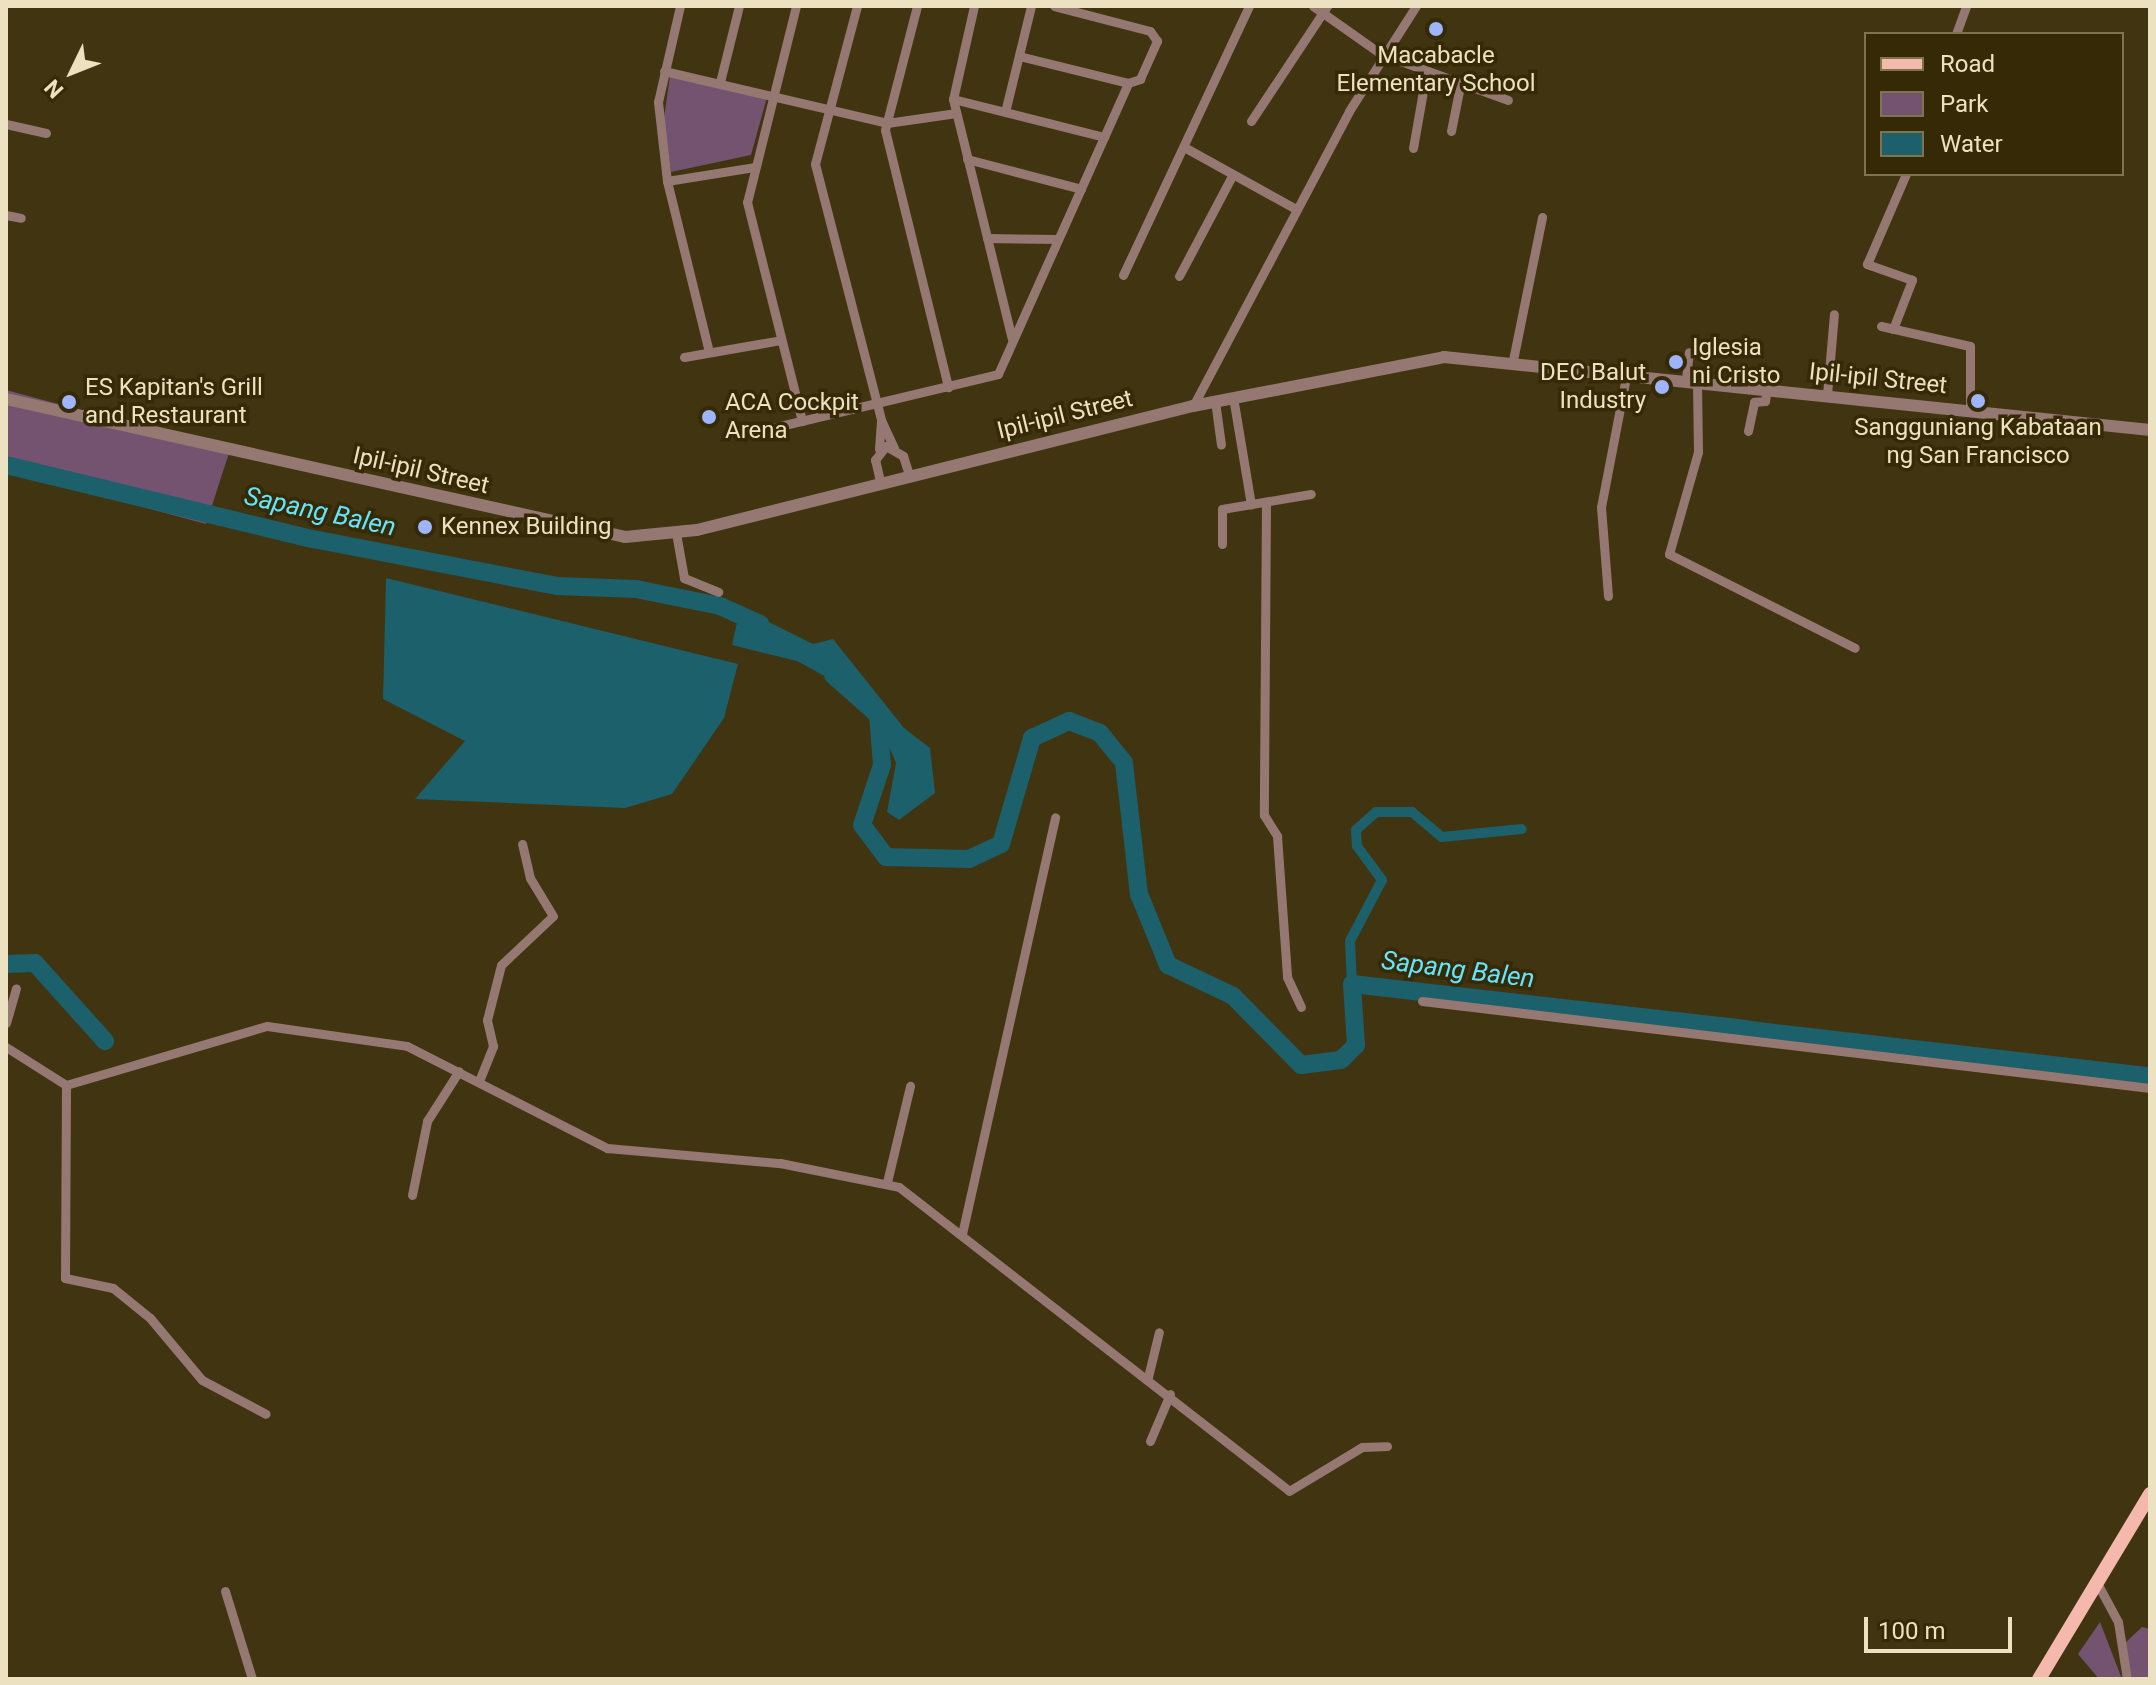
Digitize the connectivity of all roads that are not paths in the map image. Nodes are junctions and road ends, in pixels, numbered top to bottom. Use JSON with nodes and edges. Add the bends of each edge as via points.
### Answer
{"nodes":[{"id":1,"x":680,"y":6,"type":"edge"},
{"id":2,"x":739,"y":6,"type":"edge"},
{"id":3,"x":796,"y":6,"type":"edge"},
{"id":4,"x":857,"y":6,"type":"edge"},
{"id":5,"x":917,"y":6,"type":"edge"},
{"id":6,"x":974,"y":6,"type":"edge"},
{"id":7,"x":1031,"y":6,"type":"edge"},
{"id":8,"x":1054,"y":6,"type":"edge"},
{"id":9,"x":1249,"y":6,"type":"edge"},
{"id":10,"x":1313,"y":6,"type":"edge"},
{"id":11,"x":1416,"y":6,"type":"edge"},
{"id":12,"x":1966,"y":6,"type":"edge"},
{"id":13,"x":1324,"y":9,"type":"edge"},
{"id":14,"x":1957,"y":32,"type":"edge"},
{"id":15,"x":1381,"y":54,"type":"junction"},
{"id":16,"x":1019,"y":56,"type":"junction"},
{"id":17,"x":664,"y":71,"type":"junction"},
{"id":18,"x":1426,"y":74,"type":"junction"},
{"id":19,"x":720,"y":82,"type":"junction"},
{"id":20,"x":1128,"y":83,"type":"junction"},
{"id":21,"x":1460,"y":86,"type":"junction"},
{"id":22,"x":773,"y":94,"type":"junction"},
{"id":23,"x":953,"y":99,"type":"junction"},
{"id":24,"x":1508,"y":100,"type":"dead end"},
{"id":25,"x":830,"y":107,"type":"junction"},
{"id":26,"x":1005,"y":112,"type":"junction"},
{"id":27,"x":956,"y":113,"type":"junction"},
{"id":28,"x":1251,"y":121,"type":"dead end"},
{"id":29,"x":887,"y":123,"type":"junction"},
{"id":30,"x":6,"y":124,"type":"edge"},
{"id":31,"x":1451,"y":131,"type":"dead end"},
{"id":32,"x":46,"y":133,"type":"dead end"},
{"id":33,"x":1104,"y":137,"type":"junction"},
{"id":34,"x":1184,"y":147,"type":"junction"},
{"id":35,"x":1413,"y":148,"type":"dead end"},
{"id":36,"x":967,"y":159,"type":"junction"},
{"id":37,"x":754,"y":167,"type":"junction"},
{"id":38,"x":1233,"y":174,"type":"junction"},
{"id":39,"x":1905,"y":176,"type":"edge"},
{"id":40,"x":667,"y":181,"type":"junction"},
{"id":41,"x":1081,"y":189,"type":"junction"},
{"id":42,"x":1296,"y":209,"type":"junction"},
{"id":43,"x":6,"y":215,"type":"edge"},
{"id":44,"x":1542,"y":217,"type":"dead end"},
{"id":45,"x":21,"y":218,"type":"dead end"},
{"id":46,"x":987,"y":238,"type":"junction"},
{"id":47,"x":1058,"y":239,"type":"junction"},
{"id":48,"x":1123,"y":275,"type":"dead end"},
{"id":49,"x":1179,"y":276,"type":"dead end"},
{"id":50,"x":1834,"y":314,"type":"dead end"},
{"id":51,"x":1881,"y":326,"type":"dead end"},
{"id":52,"x":1893,"y":329,"type":"junction"},
{"id":53,"x":1012,"y":339,"type":"junction"},
{"id":54,"x":781,"y":340,"type":"junction"},
{"id":55,"x":709,"y":352,"type":"junction"},
{"id":56,"x":1689,"y":352,"type":"dead end"},
{"id":57,"x":684,"y":357,"type":"dead end"},
{"id":58,"x":1513,"y":360,"type":"junction"},
{"id":59,"x":1627,"y":372,"type":"junction"},
{"id":60,"x":1692,"y":380,"type":"junction"},
{"id":61,"x":948,"y":387,"type":"junction"},
{"id":62,"x":1767,"y":389,"type":"junction"},
{"id":63,"x":1827,"y":395,"type":"junction"},
{"id":64,"x":1233,"y":397,"type":"junction"},
{"id":65,"x":6,"y":399,"type":"edge"},
{"id":66,"x":1215,"y":401,"type":"junction"},
{"id":67,"x":875,"y":403,"type":"junction"},
{"id":68,"x":1193,"y":406,"type":"junction"},
{"id":69,"x":1970,"y":412,"type":"junction"},
{"id":70,"x":881,"y":420,"type":"junction"},
{"id":71,"x":802,"y":421,"type":"junction"},
{"id":72,"x":776,"y":427,"type":"dead end"},
{"id":73,"x":2150,"y":430,"type":"edge"},
{"id":74,"x":1748,"y":431,"type":"dead end"},
{"id":75,"x":1221,"y":445,"type":"dead end"},
{"id":76,"x":894,"y":448,"type":"junction"},
{"id":77,"x":879,"y":449,"type":"junction"},
{"id":78,"x":909,"y":474,"type":"junction"},
{"id":79,"x":880,"y":481,"type":"junction"},
{"id":80,"x":1311,"y":494,"type":"dead end"},
{"id":81,"x":1266,"y":502,"type":"junction"},
{"id":82,"x":1251,"y":504,"type":"junction"},
{"id":83,"x":676,"y":533,"type":"junction"},
{"id":84,"x":1222,"y":544,"type":"dead end"},
{"id":85,"x":718,"y":592,"type":"dead end"},
{"id":86,"x":1608,"y":596,"type":"dead end"},
{"id":87,"x":1855,"y":648,"type":"dead end"},
{"id":88,"x":1055,"y":817,"type":"dead end"},
{"id":89,"x":522,"y":844,"type":"dead end"},
{"id":90,"x":16,"y":988,"type":"dead end"},
{"id":91,"x":1422,"y":1001,"type":"dead end"},
{"id":92,"x":1301,"y":1007,"type":"dead end"},
{"id":93,"x":6,"y":1023,"type":"edge"},
{"id":94,"x":6,"y":1047,"type":"edge"},
{"id":95,"x":459,"y":1071,"type":"junction"},
{"id":96,"x":479,"y":1081,"type":"junction"},
{"id":97,"x":66,"y":1085,"type":"junction"},
{"id":98,"x":910,"y":1086,"type":"dead end"},
{"id":99,"x":2150,"y":1088,"type":"edge"},
{"id":100,"x":887,"y":1182,"type":"junction"},
{"id":101,"x":412,"y":1195,"type":"dead end"},
{"id":102,"x":962,"y":1234,"type":"junction"},
{"id":103,"x":1159,"y":1332,"type":"dead end"},
{"id":104,"x":1148,"y":1377,"type":"junction"},
{"id":105,"x":1170,"y":1394,"type":"junction"},
{"id":106,"x":266,"y":1414,"type":"dead end"},
{"id":107,"x":1150,"y":1441,"type":"dead end"},
{"id":108,"x":1387,"y":1446,"type":"dead end"},
{"id":109,"x":2150,"y":1494,"type":"edge"},
{"id":110,"x":2097,"y":1583,"type":"junction"},
{"id":111,"x":225,"y":1591,"type":"dead end"},
{"id":112,"x":252,"y":1679,"type":"edge"},
{"id":113,"x":2039,"y":1679,"type":"edge"},
{"id":114,"x":2127,"y":1679,"type":"edge"}],
"edges":[{"from":1,"to":17,"type":"street"},
{"from":2,"to":19,"type":"street"},
{"from":3,"to":22,"type":"street"},
{"from":4,"to":25,"type":"street"},
{"from":5,"to":29,"type":"street"},
{"from":6,"to":23,"type":"street"},
{"from":7,"to":16,"type":"street"},
{"from":8,"to":20,"type":"street","via":[[1155,35],[1140,79]]},
{"from":9,"to":34,"type":"street"},
{"from":10,"to":13,"type":"street"},
{"from":11,"to":15,"type":"street"},
{"from":12,"to":14,"type":"street"},
{"from":13,"to":15,"type":"street"},
{"from":13,"to":28,"type":"street"},
{"from":15,"to":18,"type":"street"},
{"from":15,"to":42,"type":"street"},
{"from":16,"to":20,"type":"street"},
{"from":16,"to":26,"type":"street"},
{"from":17,"to":19,"type":"street"},
{"from":17,"to":40,"type":"street","via":[[657,133]]},
{"from":18,"to":21,"type":"street"},
{"from":18,"to":35,"type":"street"},
{"from":19,"to":22,"type":"street"},
{"from":20,"to":33,"type":"street"},
{"from":21,"to":24,"type":"street"},
{"from":21,"to":31,"type":"street"},
{"from":22,"to":25,"type":"street"},
{"from":22,"to":37,"type":"street"},
{"from":23,"to":26,"type":"street"},
{"from":23,"to":27,"type":"street"},
{"from":25,"to":29,"type":"street"},
{"from":25,"to":67,"type":"street","via":[[815,164]]},
{"from":26,"to":33,"type":"street"},
{"from":27,"to":29,"type":"street"},
{"from":27,"to":36,"type":"street"},
{"from":29,"to":61,"type":"street"},
{"from":30,"to":32,"type":"street"},
{"from":33,"to":41,"type":"street"},
{"from":34,"to":38,"type":"street"},
{"from":34,"to":48,"type":"street"},
{"from":36,"to":41,"type":"street"},
{"from":36,"to":46,"type":"street"},
{"from":37,"to":40,"type":"street"},
{"from":37,"to":54,"type":"street","via":[[747,202]]},
{"from":38,"to":42,"type":"street"},
{"from":38,"to":49,"type":"street"},
{"from":39,"to":52,"type":"street","via":[[1867,264],[1912,280]]},
{"from":40,"to":55,"type":"street"},
{"from":41,"to":47,"type":"street"},
{"from":42,"to":68,"type":"street"},
{"from":43,"to":45,"type":"street"},
{"from":44,"to":58,"type":"street"},
{"from":46,"to":47,"type":"street"},
{"from":46,"to":53,"type":"street"},
{"from":47,"to":53,"type":"street"},
{"from":50,"to":63,"type":"street"},
{"from":51,"to":52,"type":"street"},
{"from":52,"to":69,"type":"street","via":[[1973,348]]},
{"from":53,"to":61,"type":"street","via":[[991,379]]},
{"from":54,"to":55,"type":"street"},
{"from":54,"to":71,"type":"street"},
{"from":55,"to":57,"type":"street"},
{"from":56,"to":60,"type":"street"},
{"from":58,"to":59,"type":"street","name":"Ipil-ipil Street"},
{"from":58,"to":64,"type":"street","name":"Ipil-ipil Street","via":[[1417,359]]},
{"from":59,"to":60,"type":"street","name":"Ipil-ipil Street"},
{"from":59,"to":86,"type":"street","via":[[1601,507]]},
{"from":60,"to":62,"type":"street","name":"Ipil-ipil Street"},
{"from":60,"to":87,"type":"street","via":[[1698,452],[1669,554]]},
{"from":61,"to":67,"type":"street"},
{"from":62,"to":63,"type":"street","name":"Ipil-ipil Street"},
{"from":62,"to":74,"type":"street","via":[[1765,401],[1754,402]]},
{"from":63,"to":69,"type":"street","name":"Ipil-ipil Street"},
{"from":64,"to":66,"type":"street","name":"Ipil-ipil Street"},
{"from":64,"to":82,"type":"street"},
{"from":65,"to":83,"type":"street","name":"Ipil-ipil Street","via":[[562,526],[625,537]]},
{"from":66,"to":68,"type":"street","name":"Ipil-ipil Street"},
{"from":66,"to":75,"type":"street"},
{"from":67,"to":70,"type":"street"},
{"from":67,"to":71,"type":"street"},
{"from":68,"to":78,"type":"street","name":"Ipil-ipil Street"},
{"from":69,"to":73,"type":"street","name":"Ipil-ipil Street"},
{"from":70,"to":76,"type":"street"},
{"from":70,"to":77,"type":"street"},
{"from":71,"to":72,"type":"street"},
{"from":76,"to":77,"type":"street"},
{"from":76,"to":78,"type":"street"},
{"from":77,"to":79,"type":"street"},
{"from":78,"to":79,"type":"street","name":"Ipil-ipil Street"},
{"from":79,"to":83,"type":"street","name":"Ipil-ipil Street"},
{"from":80,"to":81,"type":"street"},
{"from":81,"to":82,"type":"street"},
{"from":81,"to":92,"type":"street","via":[[1264,815],[1277,836],[1287,977]]},
{"from":82,"to":84,"type":"street","via":[[1222,509]]},
{"from":83,"to":85,"type":"street","via":[[684,578]]},
{"from":88,"to":102,"type":"street"},
{"from":89,"to":96,"type":"street","via":[[530,878],[553,916],[501,965],[487,1020],[493,1046]]},
{"from":90,"to":93,"type":"street"},
{"from":91,"to":99,"type":"street"},
{"from":94,"to":97,"type":"street"},
{"from":95,"to":96,"type":"street"},
{"from":95,"to":97,"type":"street","via":[[384,1040],[267,1026]]},
{"from":95,"to":101,"type":"street","via":[[427,1121]]},
{"from":96,"to":100,"type":"street","via":[[607,1148],[671,1149]]},
{"from":97,"to":106,"type":"street","via":[[65,1278],[113,1288],[202,1380]]},
{"from":98,"to":100,"type":"street"},
{"from":100,"to":102,"type":"street"},
{"from":102,"to":104,"type":"street"},
{"from":103,"to":104,"type":"street"},
{"from":104,"to":105,"type":"street"},
{"from":105,"to":107,"type":"street"},
{"from":105,"to":108,"type":"street","via":[[1289,1491],[1362,1447]]},
{"from":109,"to":110,"type":"main road"},
{"from":110,"to":113,"type":"main road"},
{"from":110,"to":114,"type":"street","via":[[2118,1622]]},
{"from":111,"to":112,"type":"street"}]}
